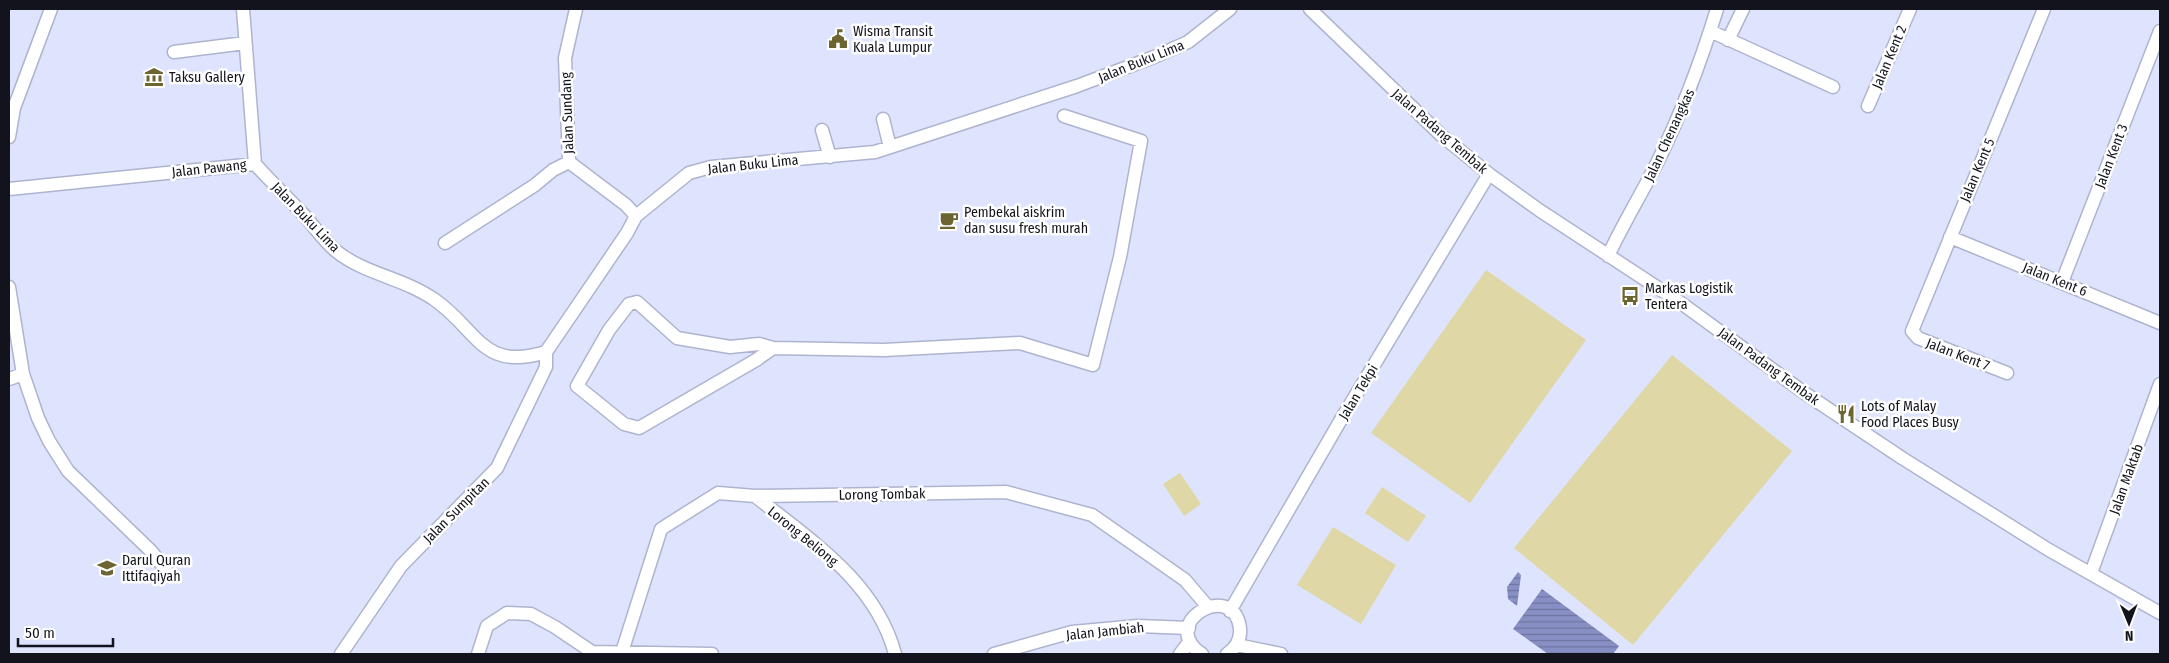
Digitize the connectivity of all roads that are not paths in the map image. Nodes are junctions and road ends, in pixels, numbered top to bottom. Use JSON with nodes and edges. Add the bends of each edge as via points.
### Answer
{"nodes":[{"id":1,"x":51,"y":9,"type":"edge"},
{"id":2,"x":243,"y":9,"type":"edge"},
{"id":3,"x":576,"y":9,"type":"edge"},
{"id":4,"x":1230,"y":9,"type":"edge"},
{"id":5,"x":1310,"y":9,"type":"edge"},
{"id":6,"x":1717,"y":9,"type":"edge"},
{"id":7,"x":1743,"y":9,"type":"edge"},
{"id":8,"x":1910,"y":9,"type":"edge"},
{"id":9,"x":2044,"y":9,"type":"edge"},
{"id":10,"x":1710,"y":31,"type":"junction"},
{"id":11,"x":2160,"y":31,"type":"edge"},
{"id":12,"x":1728,"y":40,"type":"junction"},
{"id":13,"x":245,"y":43,"type":"junction"},
{"id":14,"x":174,"y":52,"type":"dead end"},
{"id":15,"x":14,"y":87,"type":"edge"},
{"id":16,"x":1834,"y":87,"type":"dead end"},
{"id":17,"x":1868,"y":106,"type":"dead end"},
{"id":18,"x":1064,"y":116,"type":"dead end"},
{"id":19,"x":883,"y":119,"type":"dead end"},
{"id":20,"x":822,"y":130,"type":"dead end"},
{"id":21,"x":9,"y":137,"type":"edge"},
{"id":22,"x":890,"y":147,"type":"junction"},
{"id":23,"x":830,"y":156,"type":"junction"},
{"id":24,"x":569,"y":162,"type":"junction"},
{"id":25,"x":255,"y":164,"type":"junction"},
{"id":26,"x":1489,"y":174,"type":"junction"},
{"id":27,"x":9,"y":189,"type":"edge"},
{"id":28,"x":636,"y":216,"type":"junction"},
{"id":29,"x":1950,"y":237,"type":"junction"},
{"id":30,"x":445,"y":243,"type":"dead end"},
{"id":31,"x":1608,"y":256,"type":"junction"},
{"id":32,"x":2062,"y":282,"type":"junction"},
{"id":33,"x":9,"y":288,"type":"edge"},
{"id":34,"x":2160,"y":323,"type":"edge"},
{"id":35,"x":1912,"y":331,"type":"joint"},
{"id":36,"x":773,"y":348,"type":"junction"},
{"id":37,"x":546,"y":352,"type":"junction"},
{"id":38,"x":2007,"y":373,"type":"dead end"},
{"id":39,"x":23,"y":374,"type":"junction"},
{"id":40,"x":9,"y":379,"type":"edge"},
{"id":41,"x":2160,"y":384,"type":"edge"},
{"id":42,"x":755,"y":496,"type":"junction"},
{"id":43,"x":166,"y":570,"type":"dead end"},
{"id":44,"x":2091,"y":573,"type":"junction"},
{"id":45,"x":1208,"y":607,"type":"junction"},
{"id":46,"x":1230,"y":611,"type":"junction"},
{"id":47,"x":2160,"y":613,"type":"edge"},
{"id":48,"x":1189,"y":634,"type":"junction"},
{"id":49,"x":1237,"y":645,"type":"junction"},
{"id":50,"x":622,"y":652,"type":"junction"},
{"id":51,"x":341,"y":654,"type":"edge"},
{"id":52,"x":478,"y":654,"type":"edge"},
{"id":53,"x":712,"y":654,"type":"edge"},
{"id":54,"x":895,"y":654,"type":"edge"},
{"id":55,"x":994,"y":654,"type":"edge"},
{"id":56,"x":1180,"y":654,"type":"edge"},
{"id":57,"x":1202,"y":654,"type":"edge"},
{"id":58,"x":1227,"y":654,"type":"edge"},
{"id":59,"x":1281,"y":654,"type":"edge"}],
"edges":[{"from":1,"to":15,"type":"street"},
{"from":2,"to":13,"type":"street","name":"Jalan Pawang"},
{"from":3,"to":24,"type":"street","name":"Jalan Sundang","via":[[565,58]]},
{"from":4,"to":22,"type":"street","name":"Jalan Buku Lima","via":[[1188,42],[1154,57],[1077,86]]},
{"from":5,"to":26,"type":"street","name":"Jalan Padang Tembak","via":[[1441,136]]},
{"from":6,"to":10,"type":"street","name":"Jalan Chenangkas"},
{"from":7,"to":12,"type":"street"},
{"from":8,"to":17,"type":"street","name":"Jalan Kent 2"},
{"from":9,"to":29,"type":"street","name":"Jalan Kent 5"},
{"from":10,"to":12,"type":"street"},
{"from":10,"to":31,"type":"street","name":"Jalan Chenangkas","via":[[1677,120]]},
{"from":11,"to":32,"type":"street","name":"Jalan Kent 3"},
{"from":12,"to":16,"type":"street"},
{"from":13,"to":14,"type":"street"},
{"from":13,"to":25,"type":"street","name":"Jalan Pawang"},
{"from":15,"to":21,"type":"street"},
{"from":18,"to":36,"type":"street","via":[[1141,141],[1120,257],[1093,365],[1020,343],[892,350]]},
{"from":19,"to":22,"type":"street"},
{"from":20,"to":23,"type":"street"},
{"from":22,"to":23,"type":"street","name":"Jalan Buku Lima","via":[[875,152]]},
{"from":23,"to":28,"type":"street","name":"Jalan Buku Lima","via":[[710,167],[689,173]]},
{"from":24,"to":28,"type":"street","name":"Jalan Sundang"},
{"from":24,"to":30,"type":"street"},
{"from":25,"to":27,"type":"street","name":"Jalan Pawang"},
{"from":25,"to":37,"type":"street","name":"Jalan Buku Lima","via":[[336,251],[364,267],[417,288],[436,301],[483,347],[500,356],[515,358]]},
{"from":26,"to":31,"type":"street","name":"Jalan Padang Tembak"},
{"from":26,"to":46,"type":"street","name":"Jalan Tekpi","via":[[1339,422]]},
{"from":28,"to":37,"type":"street","name":"Jalan Buku Lima"},
{"from":29,"to":32,"type":"street","name":"Jalan Kent 6"},
{"from":29,"to":35,"type":"street","name":"Jalan Kent 5"},
{"from":31,"to":44,"type":"street","name":"Jalan Padang Tembak","via":[[1681,303],[1806,394],[1902,458]]},
{"from":32,"to":34,"type":"street","name":"Jalan Kent 6"},
{"from":33,"to":39,"type":"street"},
{"from":35,"to":38,"type":"street","name":"Jalan Kent 7","via":[[1918,338]]},
{"from":36,"to":36,"type":"street","via":[[759,344],[730,347],[677,338],[637,302],[629,304],[609,330],[578,386],[624,424],[639,428]]},
{"from":37,"to":51,"type":"street","name":"Jalan Sumpitan","via":[[546,367],[497,468],[401,566]]},
{"from":39,"to":40,"type":"street"},
{"from":39,"to":43,"type":"street","via":[[49,442],[68,470],[151,551]]},
{"from":41,"to":44,"type":"street","name":"Jalan Maktab"},
{"from":42,"to":45,"type":"street","name":"Lorong Tombak","via":[[1006,492],[1092,516],[1185,580]]},
{"from":42,"to":50,"type":"street","name":"Lorong Tombak","via":[[718,494],[661,529]]},
{"from":42,"to":54,"type":"street","name":"Lorong Beliong","via":[[836,560],[872,604]]},
{"from":44,"to":47,"type":"street","name":"Jalan Padang Tembak"},
{"from":45,"to":46,"type":"street","via":[[1223,607]]},
{"from":45,"to":48,"type":"street","via":[[1195,614]]},
{"from":46,"to":49,"type":"street","via":[[1239,623]]},
{"from":48,"to":55,"type":"street","name":"Jalan Jambiah","via":[[1138,626],[1072,632]]},
{"from":48,"to":56,"type":"street"},
{"from":48,"to":57,"type":"street"},
{"from":49,"to":58,"type":"street"},
{"from":49,"to":59,"type":"street"},
{"from":50,"to":52,"type":"street","via":[[592,652],[555,626],[531,614],[507,613],[487,626]]},
{"from":50,"to":53,"type":"street"}]}
